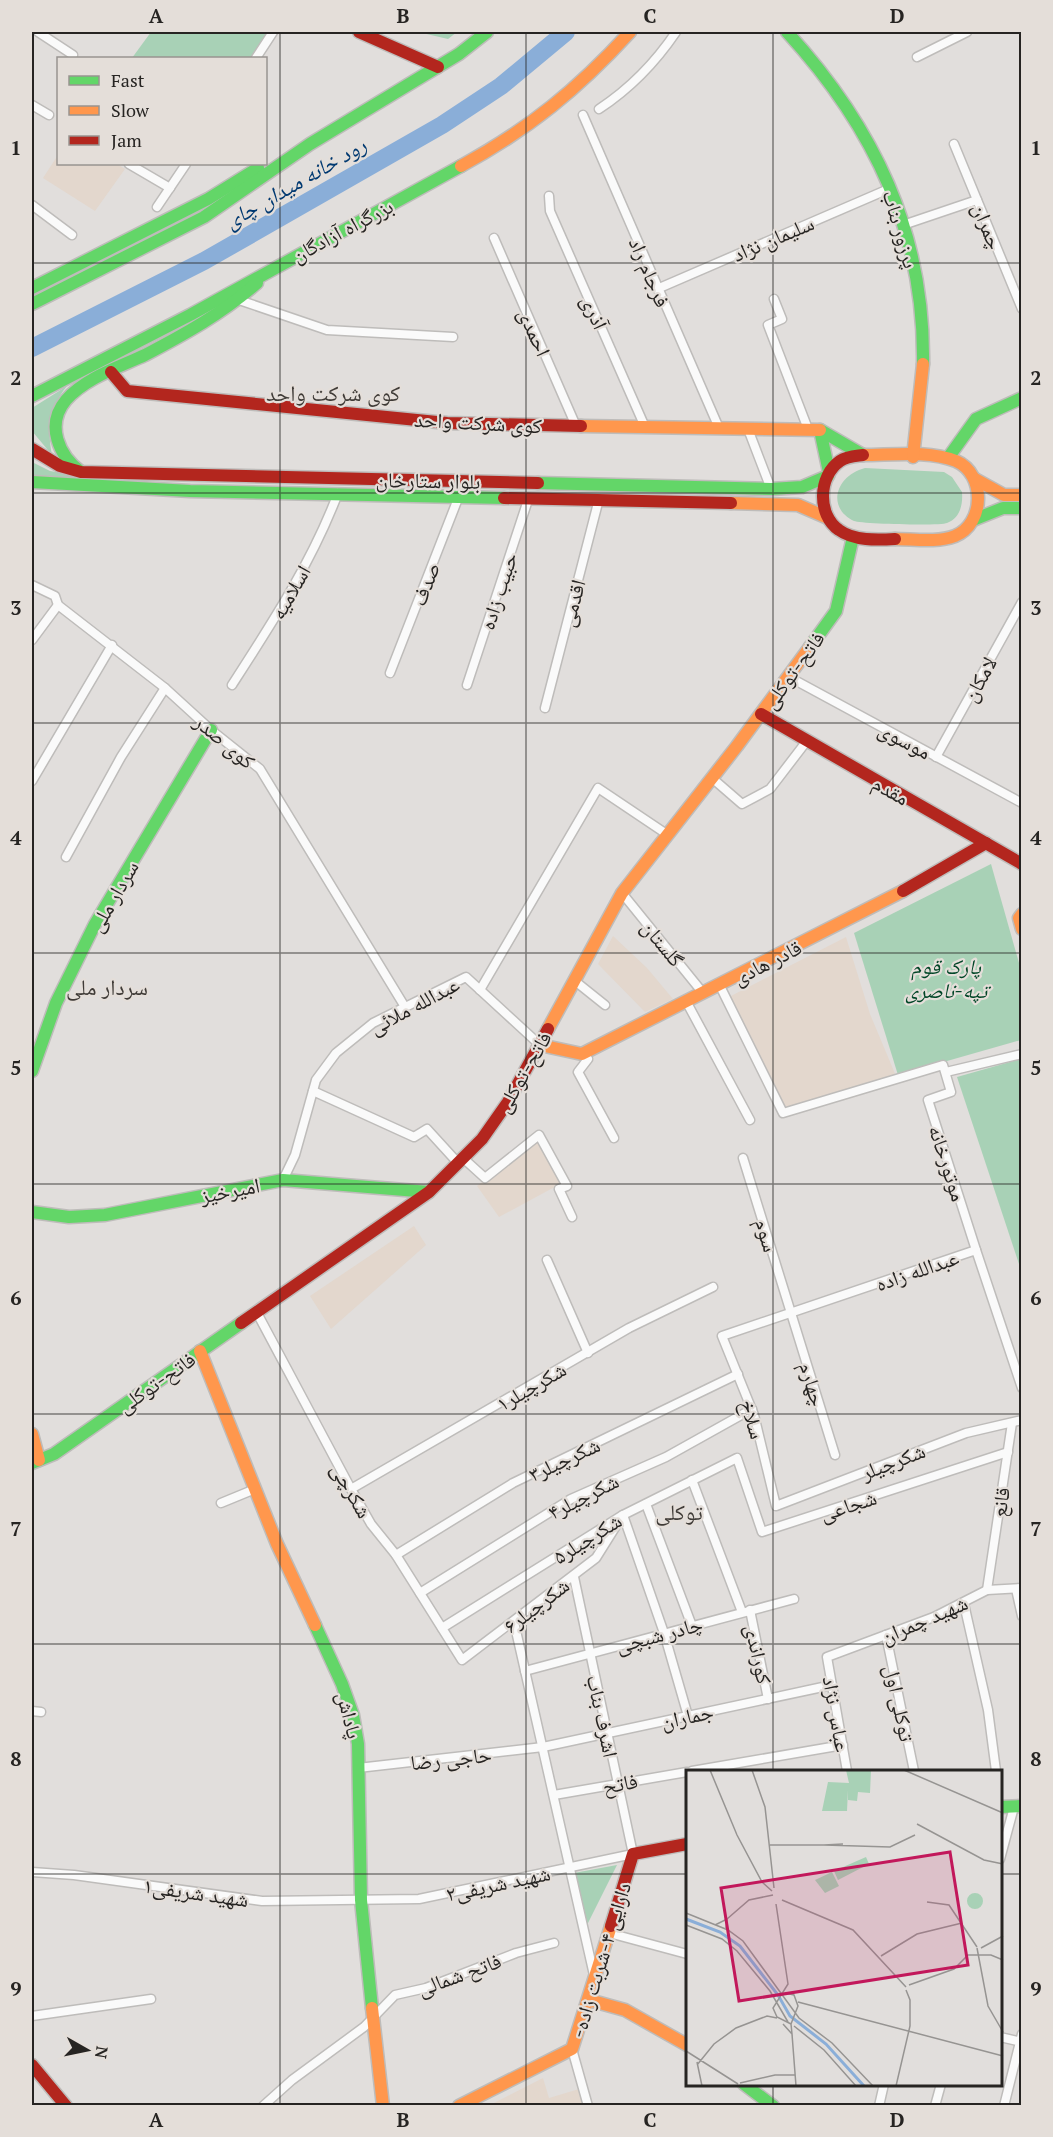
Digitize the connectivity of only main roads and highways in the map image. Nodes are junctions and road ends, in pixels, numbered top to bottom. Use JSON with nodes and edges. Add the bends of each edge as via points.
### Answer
{"nodes":[{"id":1,"x":358,"y":32,"type":"edge"},
{"id":2,"x":486,"y":32,"type":"edge"},
{"id":3,"x":630,"y":32,"type":"edge"},
{"id":4,"x":787,"y":32,"type":"edge"},
{"id":5,"x":438,"y":67,"type":"junction"},
{"id":6,"x":310,"y":144,"type":"junction"},
{"id":7,"x":267,"y":163,"type":"edge"},
{"id":8,"x":263,"y":165,"type":"edge"},
{"id":9,"x":275,"y":266,"type":"junction"},
{"id":10,"x":32,"y":288,"type":"edge"},
{"id":11,"x":32,"y":304,"type":"edge"},
{"id":12,"x":111,"y":372,"type":"junction"},
{"id":13,"x":32,"y":396,"type":"edge"},
{"id":14,"x":1022,"y":399,"type":"edge"},
{"id":15,"x":814,"y":430,"type":"junction"},
{"id":16,"x":32,"y":449,"type":"edge"},
{"id":17,"x":863,"y":455,"type":"junction"},
{"id":18,"x":913,"y":457,"type":"junction"},
{"id":19,"x":948,"y":458,"type":"junction"},
{"id":20,"x":81,"y":472,"type":"junction"},
{"id":21,"x":828,"y":474,"type":"junction"},
{"id":22,"x":975,"y":479,"type":"junction"},
{"id":23,"x":32,"y":482,"type":"edge"},
{"id":24,"x":1022,"y":495,"type":"edge"},
{"id":25,"x":1022,"y":508,"type":"edge"},
{"id":26,"x":828,"y":518,"type":"junction"},
{"id":27,"x":973,"y":520,"type":"junction"},
{"id":28,"x":854,"y":537,"type":"junction"},
{"id":29,"x":761,"y":714,"type":"junction"},
{"id":30,"x":211,"y":730,"type":"road end"},
{"id":31,"x":986,"y":843,"type":"junction"},
{"id":32,"x":1022,"y":864,"type":"edge"},
{"id":33,"x":1022,"y":914,"type":"edge"},
{"id":34,"x":1022,"y":929,"type":"edge"},
{"id":35,"x":540,"y":1045,"type":"junction"},
{"id":36,"x":32,"y":1071,"type":"edge"},
{"id":37,"x":429,"y":1192,"type":"junction"},
{"id":38,"x":32,"y":1212,"type":"edge"},
{"id":39,"x":201,"y":1351,"type":"junction"},
{"id":40,"x":32,"y":1434,"type":"edge"},
{"id":41,"x":35,"y":1462,"type":"edge"},
{"id":42,"x":686,"y":1844,"type":"edge"},
{"id":43,"x":589,"y":2000,"type":"junction"},
{"id":44,"x":686,"y":2044,"type":"edge"},
{"id":45,"x":32,"y":2065,"type":"edge"},
{"id":46,"x":745,"y":2086,"type":"edge"},
{"id":47,"x":66,"y":2106,"type":"edge"},
{"id":48,"x":383,"y":2106,"type":"edge"},
{"id":49,"x":459,"y":2106,"type":"edge"},
{"id":50,"x":773,"y":2106,"type":"edge"}],
"edges":[{"from":1,"to":5,"type":"main road"},
{"from":2,"to":5,"type":"main road"},
{"from":3,"to":9,"type":"main road","name":"بزرگراه آزادگان","via":[[591,74],[538,119],[485,153]]},
{"from":4,"to":18,"type":"main road","name":"پرزور بناب","via":[[824,72],[861,126],[891,188],[903,225],[920,298],[923,353]]},
{"from":5,"to":6,"type":"main road"},
{"from":6,"to":7,"type":"main road"},
{"from":6,"to":11,"type":"main road","via":[[204,217]]},
{"from":8,"to":10,"type":"main road","via":[[208,199]]},
{"from":9,"to":12,"type":"main road","via":[[239,300],[202,326]]},
{"from":9,"to":13,"type":"main road","name":"بزرگراه آزادگان","via":[[190,315]]},
{"from":12,"to":15,"type":"main road","name":"کوی شرکت واحد","via":[[127,391],[447,423]]},
{"from":12,"to":20,"type":"main road","via":[[66,400],[57,416],[57,438],[64,457]]},
{"from":14,"to":19,"type":"main road","via":[[976,419]]},
{"from":15,"to":17,"type":"main road"},
{"from":15,"to":21,"type":"main road"},
{"from":16,"to":20,"type":"main road","name":"بلوار ستارخان","via":[[60,466]]},
{"from":17,"to":18,"type":"main road"},
{"from":17,"to":21,"type":"main road","name":"بلوار ستارخان","via":[[842,459]]},
{"from":18,"to":19,"type":"main road"},
{"from":19,"to":22,"type":"main road","via":[[964,466]]},
{"from":20,"to":21,"type":"main road","name":"بلوار ستارخان","via":[[771,489],[802,488]]},
{"from":21,"to":26,"type":"main road","via":[[822,495]]},
{"from":22,"to":24,"type":"main road","via":[[1004,495]]},
{"from":22,"to":27,"type":"main road","via":[[979,499]]},
{"from":23,"to":26,"type":"main road","name":"بلوار ستارخان","via":[[190,491],[798,505]]},
{"from":25,"to":27,"type":"main road","via":[[1003,508]]},
{"from":26,"to":28,"type":"main road","name":"بلوار ستارخان","via":[[839,530]]},
{"from":27,"to":28,"type":"main road","via":[[962,533],[946,539]]},
{"from":28,"to":29,"type":"main road","name":"فاتح-توکلی","via":[[836,611]]},
{"from":29,"to":31,"type":"main road","name":"مقدم"},
{"from":29,"to":35,"type":"main road","name":"فاتح-توکلی","via":[[622,893]]},
{"from":30,"to":36,"type":"main road","name":"سردار ملی","via":[[95,924],[56,1003]]},
{"from":31,"to":32,"type":"main road","name":"مقدم"},
{"from":31,"to":35,"type":"main road","name":"قادر هادی","via":[[947,870],[582,1054]]},
{"from":33,"to":34,"type":"main road"},
{"from":35,"to":37,"type":"main road","name":"فاتح-توکلی","via":[[508,1102],[482,1138]]},
{"from":37,"to":38,"type":"main road","name":"امیرخیز","via":[[283,1180],[105,1215],[69,1218]]},
{"from":37,"to":39,"type":"main road","name":"فاتح-توکلی"},
{"from":39,"to":41,"type":"main road","name":"فاتح-توکلی","via":[[54,1454]]},
{"from":39,"to":48,"type":"main road","name":"پاداش","via":[[277,1544],[353,1715],[361,1900]]},
{"from":40,"to":41,"type":"main road"},
{"from":42,"to":43,"type":"main road","name":"-دارایی ۴-شربت زاده","via":[[633,1854]]},
{"from":43,"to":44,"type":"main road","via":[[625,2010]]},
{"from":43,"to":49,"type":"main road","name":"-دارایی ۴-شربت زاده","via":[[572,2049]]},
{"from":45,"to":47,"type":"main road"},
{"from":46,"to":50,"type":"main road"}]}
